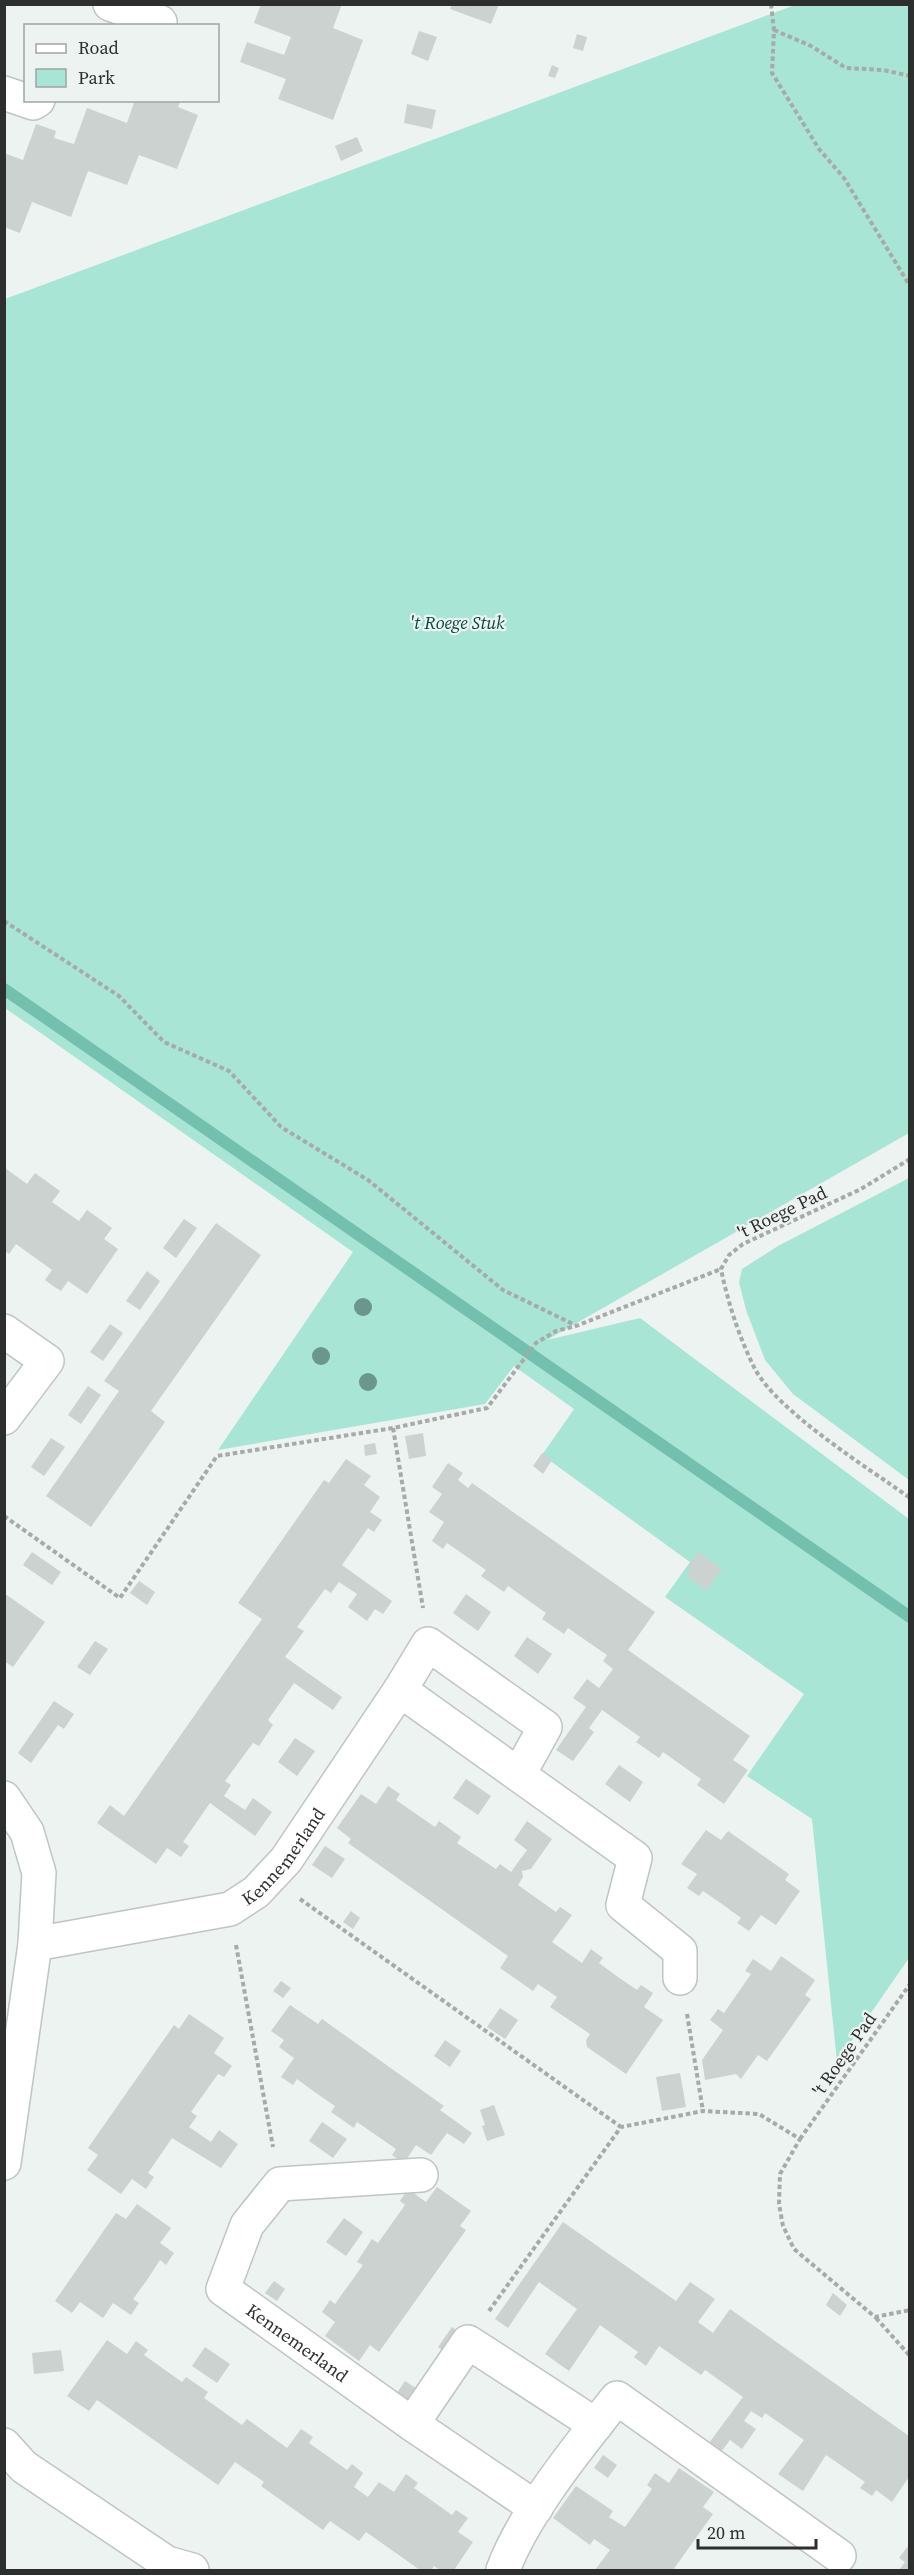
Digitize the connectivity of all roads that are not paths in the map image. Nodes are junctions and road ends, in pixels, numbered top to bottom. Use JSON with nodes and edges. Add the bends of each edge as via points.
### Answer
{"nodes":[{"id":1,"x":110,"y":4,"type":"edge"},
{"id":2,"x":161,"y":17,"type":"edge"},
{"id":3,"x":4,"y":93,"type":"edge"},
{"id":4,"x":24,"y":100,"type":"edge"},
{"id":5,"x":4,"y":1331,"type":"edge"},
{"id":6,"x":4,"y":1418,"type":"edge"},
{"id":7,"x":400,"y":1690,"type":"junction"},
{"id":8,"x":519,"y":1774,"type":"junction"},
{"id":9,"x":4,"y":1798,"type":"edge"},
{"id":10,"x":35,"y":1944,"type":"junction"},
{"id":11,"x":680,"y":1978,"type":"road end"},
{"id":12,"x":4,"y":2163,"type":"edge"},
{"id":13,"x":421,"y":2175,"type":"dead end"},
{"id":14,"x":412,"y":2424,"type":"junction"},
{"id":15,"x":596,"y":2425,"type":"junction"},
{"id":16,"x":4,"y":2445,"type":"edge"},
{"id":17,"x":536,"y":2508,"type":"junction"},
{"id":18,"x":839,"y":2556,"type":"dead end"},
{"id":19,"x":173,"y":2568,"type":"edge"},
{"id":20,"x":503,"y":2571,"type":"edge"}],
"edges":[{"from":1,"to":2,"type":"street"},
{"from":3,"to":4,"type":"street"},
{"from":5,"to":6,"type":"street","via":[[46,1361]]},
{"from":7,"to":8,"type":"street"},
{"from":7,"to":8,"type":"street","name":"Kennemerland","via":[[428,1644],[545,1727]]},
{"from":7,"to":10,"type":"street","name":"Kennemerland","via":[[285,1860],[256,1892],[230,1909]]},
{"from":8,"to":11,"type":"street","via":[[635,1858],[622,1905],[681,1951]]},
{"from":9,"to":10,"type":"street","via":[[27,1832],[39,1873]]},
{"from":10,"to":12,"type":"street"},
{"from":13,"to":14,"type":"street","name":"Kennemerland","via":[[280,2184],[248,2224],[224,2289]]},
{"from":14,"to":15,"type":"street","via":[[468,2342]]},
{"from":14,"to":17,"type":"street","name":"Kennemerland"},
{"from":15,"to":17,"type":"street"},
{"from":15,"to":18,"type":"street","via":[[617,2398]]},
{"from":16,"to":19,"type":"street","via":[[24,2467]]},
{"from":17,"to":20,"type":"street","via":[[513,2545]]}]}
